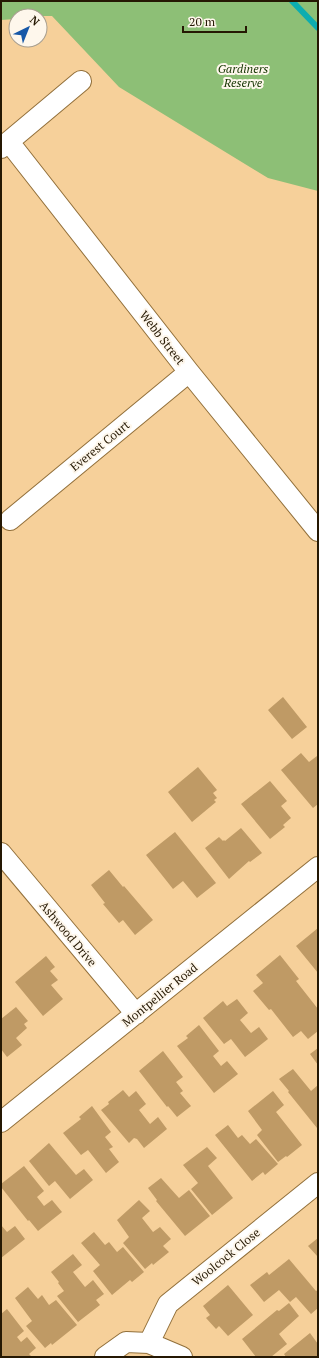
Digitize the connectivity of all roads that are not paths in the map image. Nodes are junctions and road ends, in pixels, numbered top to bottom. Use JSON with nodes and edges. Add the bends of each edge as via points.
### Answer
{"nodes":[{"id":1,"x":81,"y":81,"type":"dead end"},
{"id":2,"x":5,"y":146,"type":"edge"},
{"id":3,"x":189,"y":372,"type":"junction"},
{"id":4,"x":10,"y":520,"type":"dead end"},
{"id":5,"x":318,"y":531,"type":"edge"},
{"id":6,"x":1,"y":853,"type":"edge"},
{"id":7,"x":318,"y":867,"type":"edge"},
{"id":8,"x":136,"y":1014,"type":"junction"},
{"id":9,"x":1,"y":1122,"type":"edge"},
{"id":10,"x":318,"y":1183,"type":"edge"},
{"id":11,"x":149,"y":1343,"type":"junction"},
{"id":12,"x":105,"y":1357,"type":"edge"},
{"id":13,"x":182,"y":1357,"type":"edge"}],
"edges":[{"from":1,"to":2,"type":"street"},
{"from":2,"to":3,"type":"street","name":"Webb Street"},
{"from":3,"to":4,"type":"street","name":"Everest Court"},
{"from":3,"to":5,"type":"street","name":"Webb Street"},
{"from":6,"to":8,"type":"street","name":"Ashwood Drive"},
{"from":7,"to":8,"type":"street","name":"Montpellier Road"},
{"from":8,"to":9,"type":"street","name":"Montpellier Road"},
{"from":10,"to":11,"type":"street","name":"Woolcock Close","via":[[168,1304]]},
{"from":11,"to":12,"type":"street","via":[[126,1342]]},
{"from":11,"to":13,"type":"street"}]}
